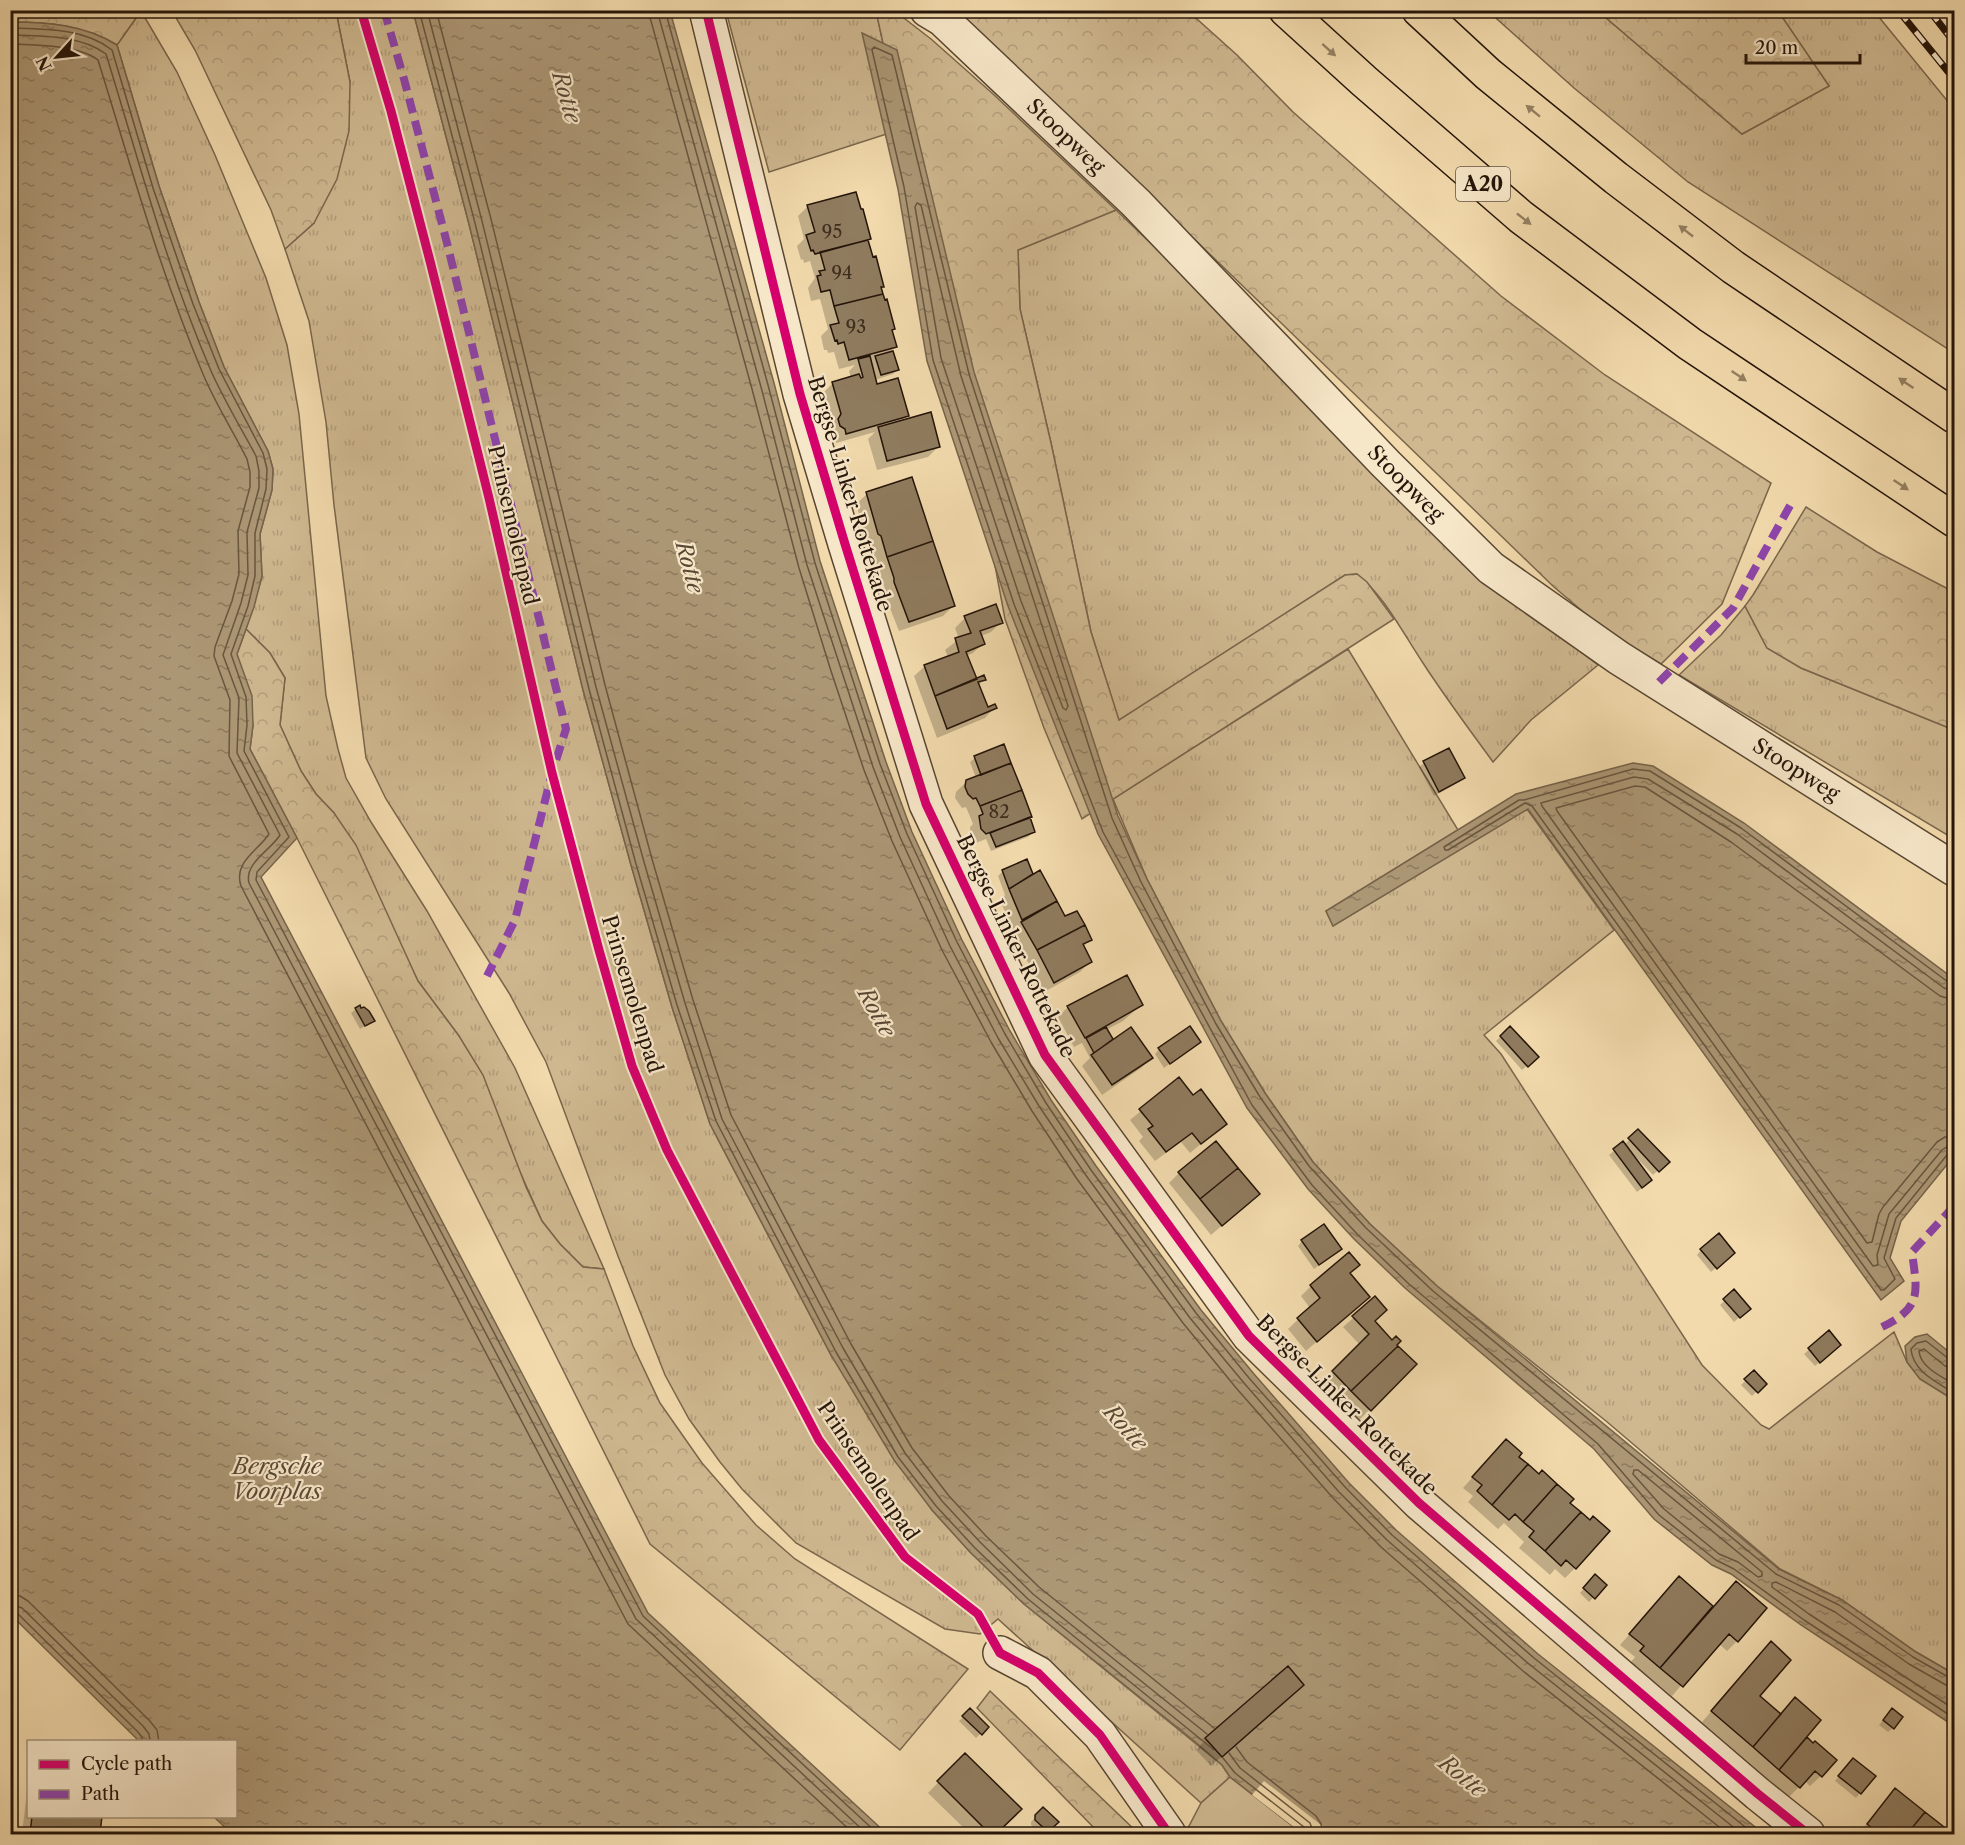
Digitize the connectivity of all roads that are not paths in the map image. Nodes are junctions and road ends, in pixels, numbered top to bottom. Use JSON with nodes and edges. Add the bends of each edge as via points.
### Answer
{"nodes":[{"id":1,"x":706,"y":10,"type":"edge"},
{"id":2,"x":927,"y":10,"type":"edge"},
{"id":3,"x":1286,"y":10,"type":"edge"},
{"id":4,"x":1419,"y":10,"type":"edge"},
{"id":5,"x":1954,"y":416,"type":"edge"},
{"id":6,"x":1954,"y":520,"type":"edge"},
{"id":7,"x":1954,"y":869,"type":"edge"},
{"id":8,"x":1000,"y":1653,"type":"dead end"},
{"id":9,"x":1169,"y":1834,"type":"edge"},
{"id":10,"x":1808,"y":1834,"type":"edge"}],
"edges":[{"from":1,"to":10,"type":"street","name":"Bergse Linker Rottekade","via":[[800,394],[926,804],[1044,1055],[1249,1336],[1419,1503]]},
{"from":2,"to":7,"type":"street","name":"Stoopweg","via":[[942,19],[1137,203],[1491,568],[1619,658]]},
{"from":3,"to":6,"type":"highway","number":"A20","one_way":true,"via":[[1521,217],[1690,344]]},
{"from":5,"to":4,"type":"highway","one_way":true,"via":[[1733,267],[1488,74]]},
{"from":8,"to":9,"type":"street","via":[[1038,1673],[1100,1735]]}]}
